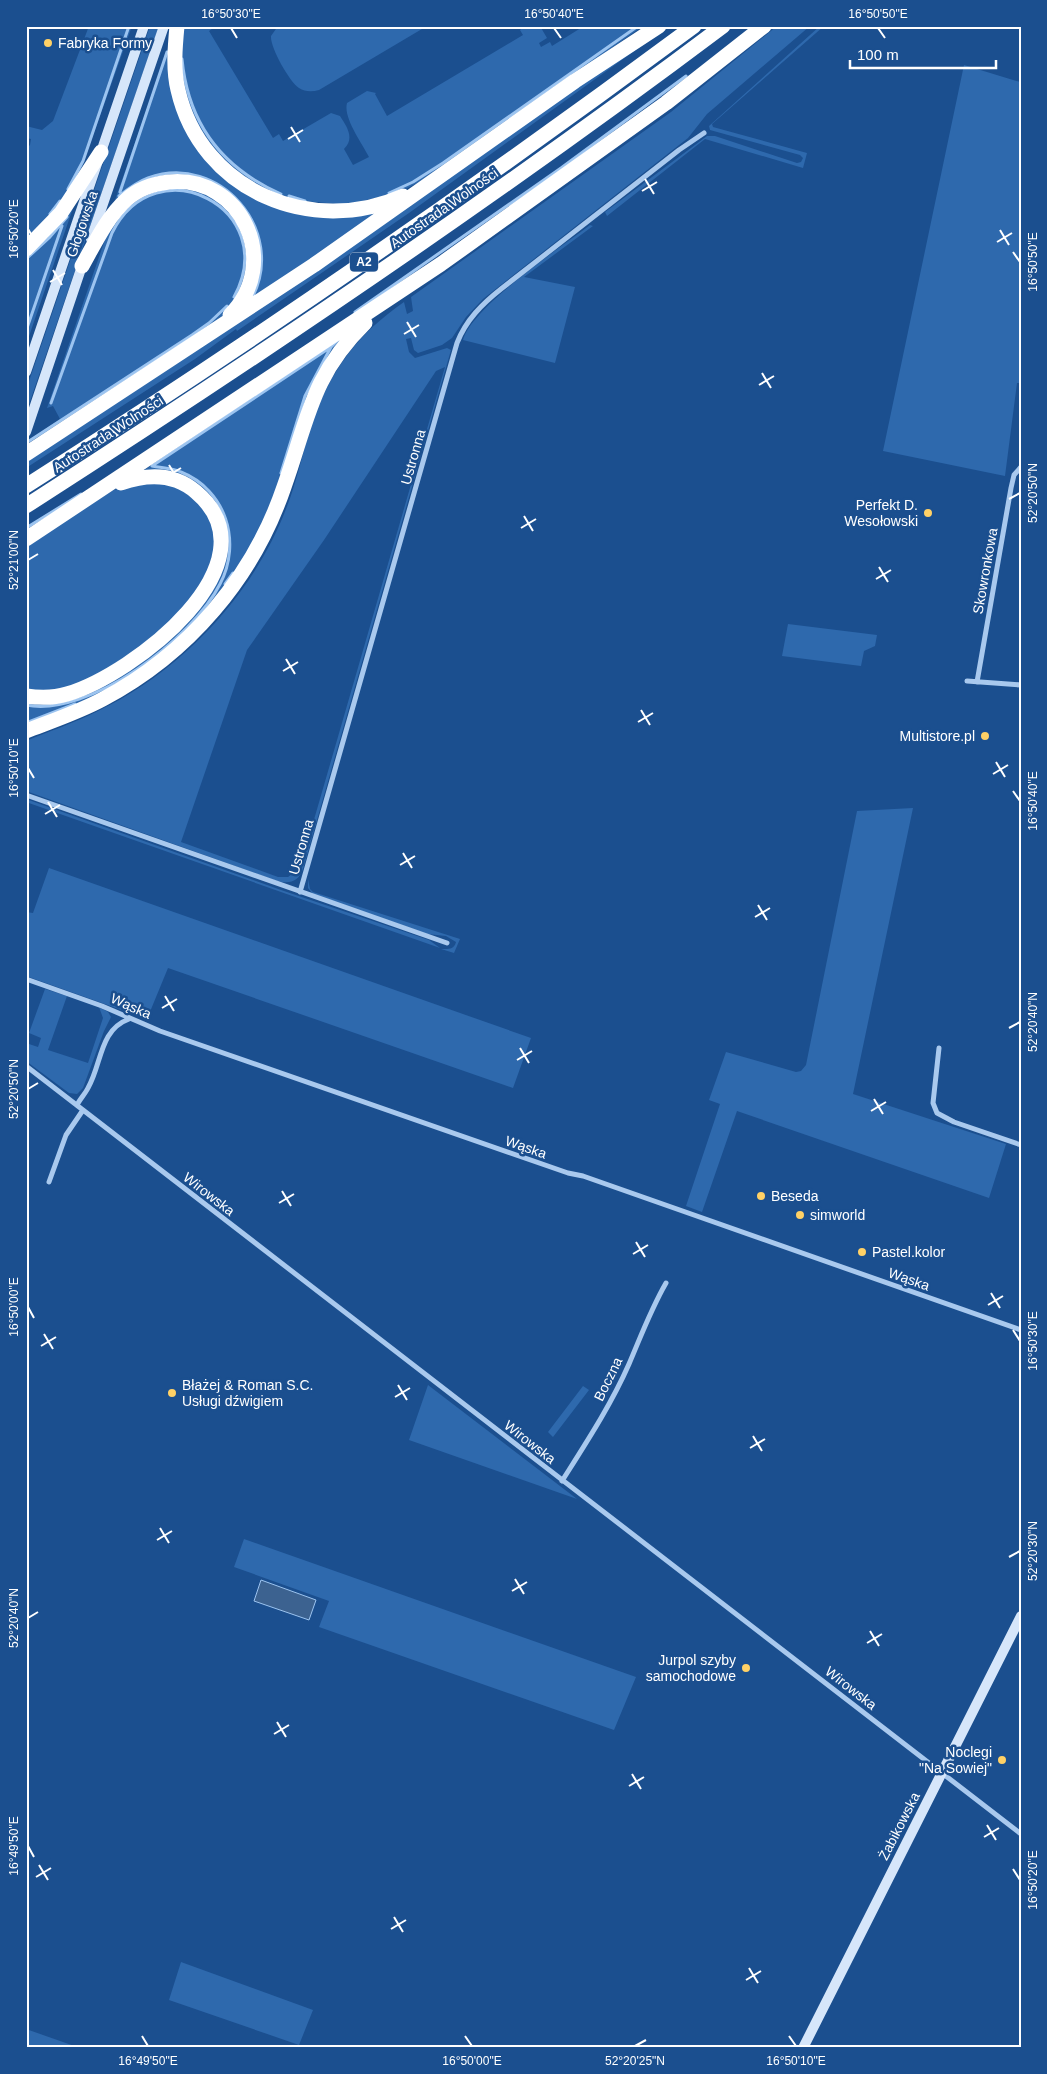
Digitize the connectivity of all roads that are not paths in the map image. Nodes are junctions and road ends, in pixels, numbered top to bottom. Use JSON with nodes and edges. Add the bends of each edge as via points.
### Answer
{"nodes":[{"id":1,"x":144,"y":26,"type":"edge"},
{"id":2,"x":164,"y":26,"type":"edge"},
{"id":3,"x":177,"y":26,"type":"edge"},
{"id":4,"x":659,"y":26,"type":"edge"},
{"id":5,"x":694,"y":26,"type":"edge"},
{"id":6,"x":723,"y":26,"type":"edge"},
{"id":7,"x":764,"y":26,"type":"edge"},
{"id":8,"x":704,"y":133,"type":"dead end"},
{"id":9,"x":102,"y":152,"type":"junction"},
{"id":10,"x":436,"y":180,"type":"junction"},
{"id":11,"x":26,"y":249,"type":"edge"},
{"id":12,"x":82,"y":266,"type":"junction"},
{"id":13,"x":385,"y":302,"type":"junction"},
{"id":14,"x":209,"y":335,"type":"junction"},
{"id":15,"x":26,"y":372,"type":"edge"},
{"id":16,"x":26,"y":432,"type":"edge"},
{"id":17,"x":26,"y":454,"type":"edge"},
{"id":18,"x":1021,"y":467,"type":"edge"},
{"id":19,"x":26,"y":486,"type":"edge"},
{"id":20,"x":101,"y":491,"type":"junction"},
{"id":21,"x":26,"y":506,"type":"edge"},
{"id":22,"x":26,"y":539,"type":"edge"},
{"id":23,"x":967,"y":681,"type":"dead end"},
{"id":24,"x":977,"y":682,"type":"junction"},
{"id":25,"x":1021,"y":685,"type":"edge"},
{"id":26,"x":26,"y":696,"type":"edge"},
{"id":27,"x":26,"y":731,"type":"edge"},
{"id":28,"x":26,"y":795,"type":"edge"},
{"id":29,"x":300,"y":892,"type":"junction"},
{"id":30,"x":447,"y":943,"type":"dead end"},
{"id":31,"x":26,"y":979,"type":"edge"},
{"id":32,"x":130,"y":1019,"type":"junction"},
{"id":33,"x":939,"y":1048,"type":"dead end"},
{"id":34,"x":26,"y":1066,"type":"edge"},
{"id":35,"x":76,"y":1105,"type":"junction"},
{"id":36,"x":83,"y":1110,"type":"junction"},
{"id":37,"x":1021,"y":1145,"type":"edge"},
{"id":38,"x":49,"y":1182,"type":"dead end"},
{"id":39,"x":666,"y":1283,"type":"dead end"},
{"id":40,"x":1021,"y":1330,"type":"edge"},
{"id":41,"x":562,"y":1481,"type":"junction"},
{"id":42,"x":1021,"y":1616,"type":"edge"},
{"id":43,"x":941,"y":1773,"type":"junction"},
{"id":44,"x":1021,"y":1834,"type":"edge"},
{"id":45,"x":802,"y":2048,"type":"edge"}],
"edges":[{"from":1,"to":9,"type":"main road","name":"Głogowska"},
{"from":2,"to":12,"type":"main road","name":"Głogowska"},
{"from":3,"to":10,"type":"highway","via":[[176,78],[188,119],[211,155],[251,189],[295,208],[335,212],[382,204]]},
{"from":4,"to":10,"type":"highway"},
{"from":5,"to":19,"type":"highway","name":"Autostrada Wolności","number":"A2","via":[[374,255],[179,388]]},
{"from":6,"to":21,"type":"highway","name":"Autostrada Wolności","number":"A2","via":[[389,266]]},
{"from":7,"to":13,"type":"highway","via":[[612,142]]},
{"from":8,"to":29,"type":"street","name":"Ustronna","via":[[501,289],[463,329]]},
{"from":9,"to":11,"type":"highway","via":[[61,213]]},
{"from":9,"to":15,"type":"main road","name":"Głogowska"},
{"from":10,"to":14,"type":"highway"},
{"from":12,"to":14,"type":"highway","via":[[110,217],[139,191],[160,184],[184,182],[216,192],[233,206],[247,226],[254,263],[249,287],[239,304]]},
{"from":12,"to":16,"type":"main road","name":"Głogowska"},
{"from":13,"to":20,"type":"highway"},
{"from":13,"to":27,"type":"highway","via":[[343,346],[322,378],[308,409],[285,486],[270,523],[250,560],[219,605],[182,643],[138,678],[83,709]]},
{"from":14,"to":17,"type":"highway"},
{"from":18,"to":24,"type":"street","name":"Skowronkowa","via":[[1014,474],[1011,488]]},
{"from":20,"to":22,"type":"highway"},
{"from":20,"to":26,"type":"highway","via":[[133,478],[148,476],[170,478],[191,488],[209,506],[218,524],[220,546],[216,570],[191,608],[130,662],[74,692],[52,697]]},
{"from":23,"to":24,"type":"street"},
{"from":24,"to":25,"type":"street"},
{"from":28,"to":29,"type":"street","name":"Ustronna"},
{"from":29,"to":30,"type":"street","name":"Ustronna"},
{"from":31,"to":32,"type":"street","name":"Wąska"},
{"from":32,"to":35,"type":"street","via":[[115,1026],[107,1036],[88,1088]]},
{"from":32,"to":40,"type":"street","name":"Wąska"},
{"from":33,"to":37,"type":"street","via":[[933,1103],[936,1113]]},
{"from":34,"to":35,"type":"street","name":"Wirowska"},
{"from":35,"to":36,"type":"street","name":"Wirowska"},
{"from":36,"to":38,"type":"street","via":[[66,1135]]},
{"from":36,"to":41,"type":"street","name":"Wirowska"},
{"from":39,"to":41,"type":"street","name":"Boczna","via":[[602,1418]]},
{"from":41,"to":43,"type":"street","name":"Wirowska"},
{"from":42,"to":43,"type":"main road","name":"Żabikowska"},
{"from":43,"to":44,"type":"street","name":"Wirowska"},
{"from":43,"to":45,"type":"main road","name":"Żabikowska"}]}
